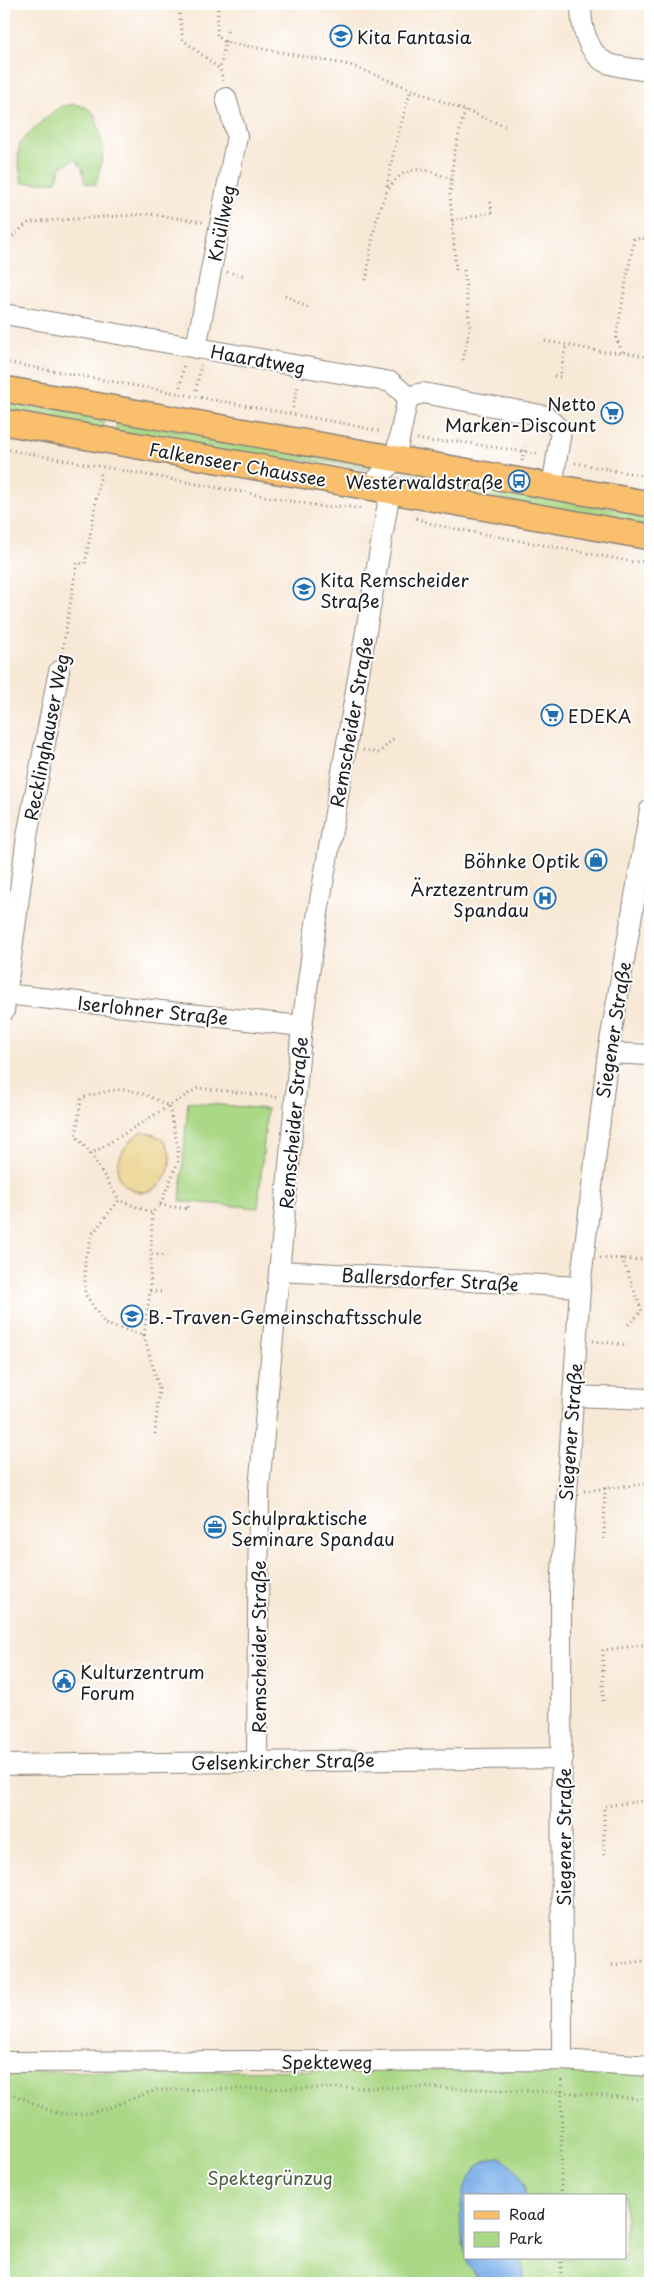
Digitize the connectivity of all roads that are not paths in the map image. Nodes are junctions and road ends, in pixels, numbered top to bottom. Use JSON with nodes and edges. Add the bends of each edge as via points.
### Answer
{"nodes":[{"id":1,"x":582,"y":4,"type":"edge"},
{"id":2,"x":650,"y":71,"type":"edge"},
{"id":3,"x":226,"y":98,"type":"road end"},
{"id":4,"x":4,"y":314,"type":"edge"},
{"id":5,"x":196,"y":349,"type":"junction"},
{"id":6,"x":4,"y":389,"type":"edge"},
{"id":7,"x":408,"y":398,"type":"junction"},
{"id":8,"x":4,"y":422,"type":"edge"},
{"id":9,"x":395,"y":459,"type":"junction"},
{"id":10,"x":552,"y":487,"type":"junction"},
{"id":11,"x":374,"y":496,"type":"junction"},
{"id":12,"x":650,"y":504,"type":"edge"},
{"id":13,"x":650,"y":538,"type":"edge"},
{"id":14,"x":57,"y":680,"type":"road end"},
{"id":15,"x":650,"y":810,"type":"edge"},
{"id":16,"x":4,"y":1000,"type":"edge"},
{"id":17,"x":302,"y":1026,"type":"junction"},
{"id":18,"x":608,"y":1053,"type":"junction"},
{"id":19,"x":650,"y":1055,"type":"edge"},
{"id":20,"x":279,"y":1272,"type":"junction"},
{"id":21,"x":580,"y":1287,"type":"junction"},
{"id":22,"x":573,"y":1396,"type":"junction"},
{"id":23,"x":650,"y":1399,"type":"edge"},
{"id":24,"x":563,"y":1758,"type":"junction"},
{"id":25,"x":257,"y":1761,"type":"junction"},
{"id":26,"x":4,"y":1765,"type":"edge"},
{"id":27,"x":562,"y":2060,"type":"junction"},
{"id":28,"x":4,"y":2062,"type":"edge"},
{"id":29,"x":650,"y":2066,"type":"edge"}],
"edges":[{"from":1,"to":2,"type":"street","via":[[583,29],[592,48],[605,63]]},
{"from":3,"to":5,"type":"street","name":"Knüllweg","via":[[237,136]]},
{"from":4,"to":5,"type":"street","name":"Haardtweg"},
{"from":5,"to":7,"type":"street","name":"Haardtweg","via":[[392,382]]},
{"from":6,"to":9,"type":"main road","name":"Falkenseer Chaussee"},
{"from":7,"to":9,"type":"street"},
{"from":7,"to":10,"type":"street","via":[[423,392],[546,416],[561,431]]},
{"from":8,"to":11,"type":"main road","name":"Falkenseer Chaussee"},
{"from":9,"to":10,"type":"main road","name":"Falkenseer Chaussee"},
{"from":9,"to":11,"type":"street"},
{"from":10,"to":12,"type":"main road","name":"Falkenseer Chaussee"},
{"from":11,"to":13,"type":"main road","name":"Falkenseer Chaussee"},
{"from":11,"to":17,"type":"street","name":"Remscheider Straße"},
{"from":14,"to":16,"type":"street","name":"Recklinghauser Weg","via":[[28,836]]},
{"from":15,"to":18,"type":"street","name":"Siegener Straße"},
{"from":16,"to":17,"type":"street","name":"Iserlohner Straße"},
{"from":17,"to":20,"type":"street","name":"Remscheider Straße"},
{"from":18,"to":19,"type":"street"},
{"from":18,"to":21,"type":"street","name":"Siegener Straße"},
{"from":20,"to":21,"type":"street","name":"Ballersdorfer Straße"},
{"from":20,"to":25,"type":"street","name":"Remscheider Straße","via":[[259,1488]]},
{"from":21,"to":22,"type":"street","name":"Siegener Straße"},
{"from":22,"to":23,"type":"street"},
{"from":22,"to":24,"type":"street","name":"Siegener Straße","via":[[561,1589]]},
{"from":24,"to":25,"type":"street","name":"Gelsenkircher Straße"},
{"from":24,"to":27,"type":"street","name":"Siegener Straße"},
{"from":25,"to":26,"type":"street","name":"Gelsenkircher Straße"},
{"from":27,"to":28,"type":"street","name":"Spekteweg"},
{"from":27,"to":29,"type":"street","name":"Spekteweg"}]}
